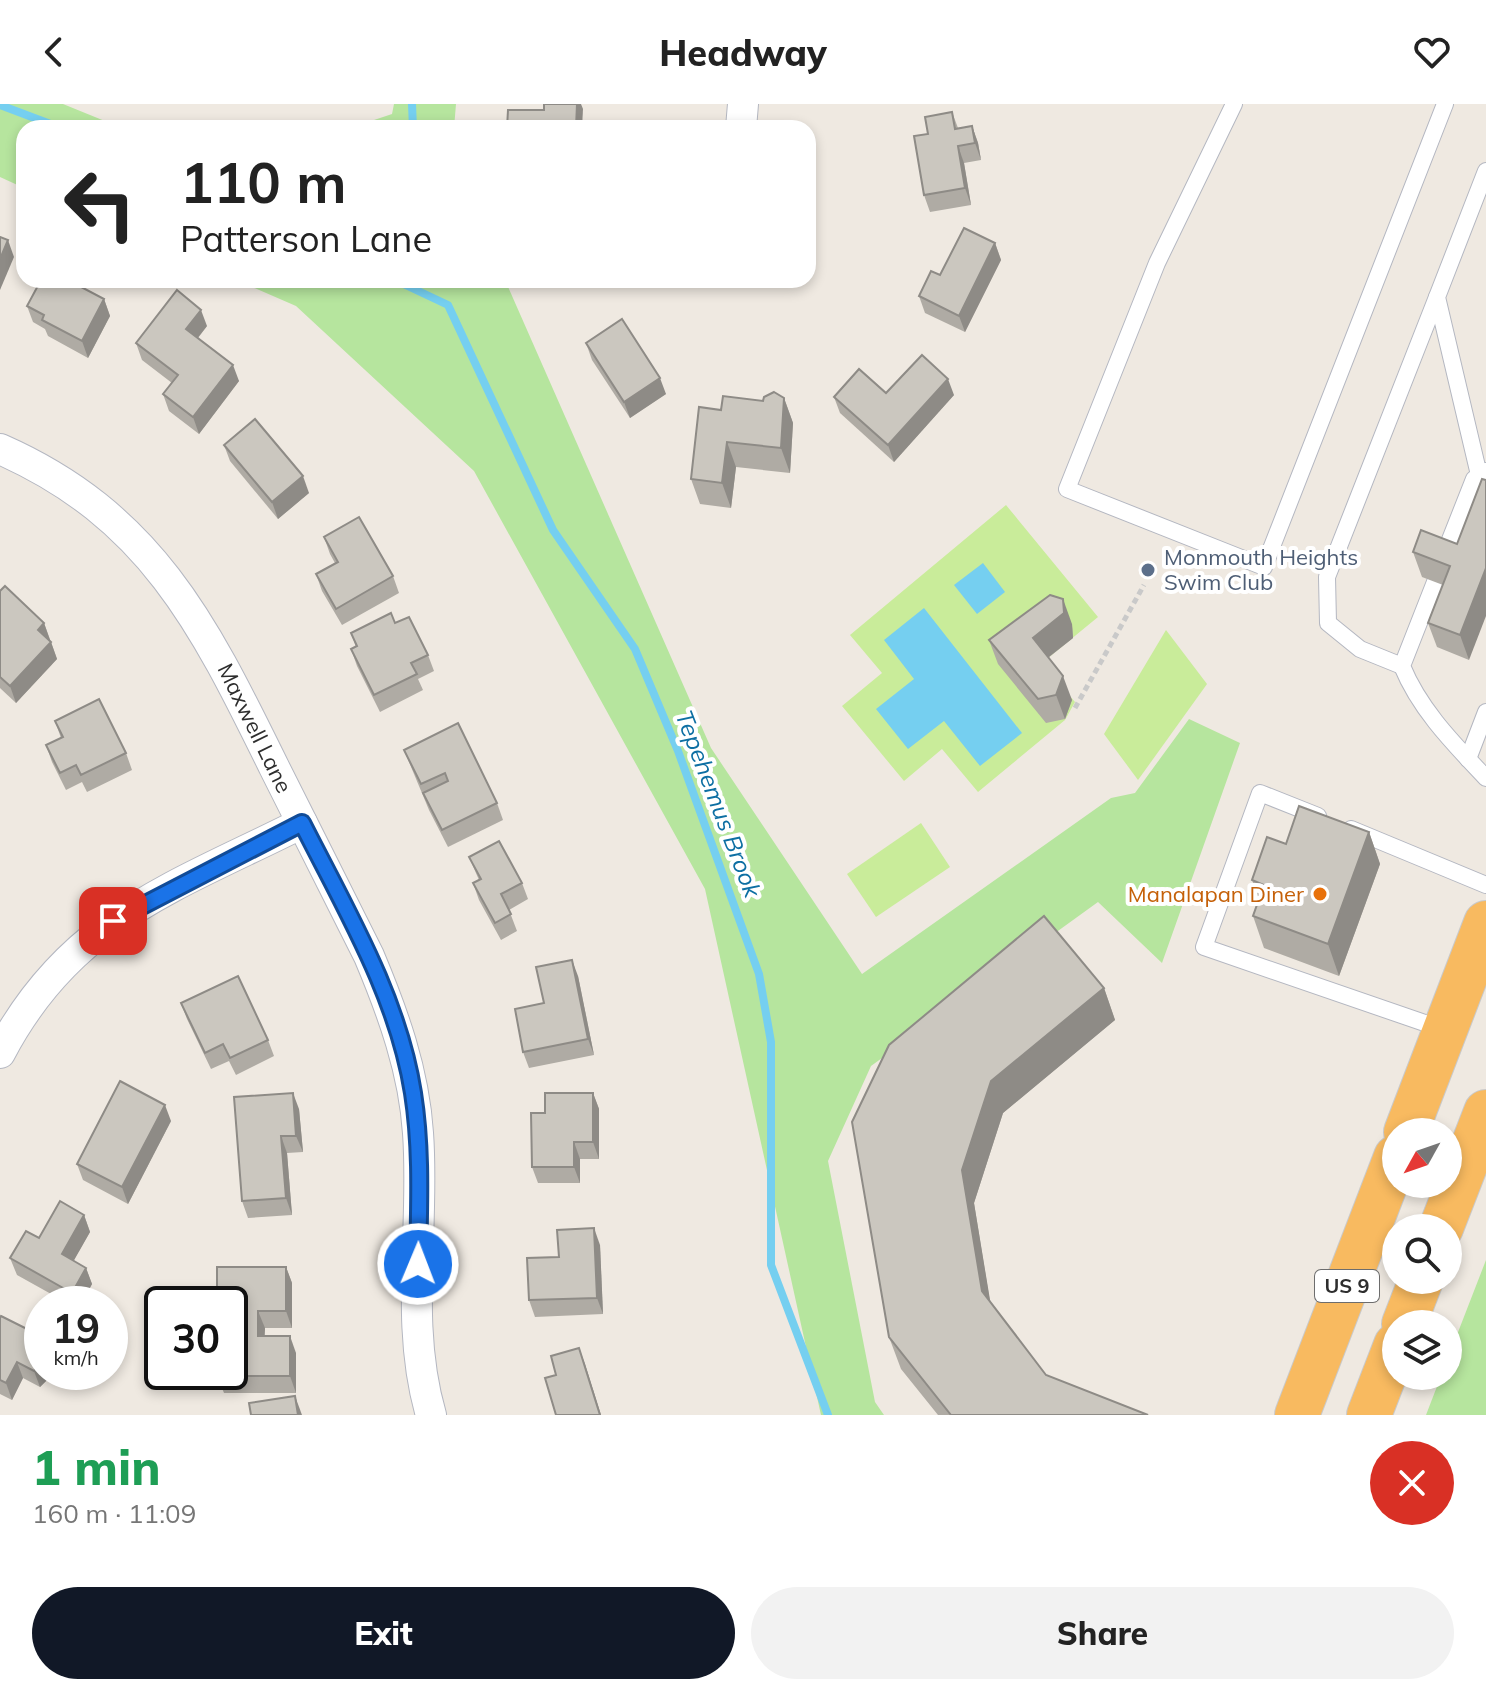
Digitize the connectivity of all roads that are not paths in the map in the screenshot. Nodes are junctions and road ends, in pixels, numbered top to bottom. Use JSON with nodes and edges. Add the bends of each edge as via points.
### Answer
{"nodes":[{"id":1,"x":1234,"y":104,"type":"edge"},
{"id":2,"x":1445,"y":104,"type":"edge"},
{"id":3,"x":1486,"y":171,"type":"edge"},
{"id":4,"x":1437,"y":297,"type":"junction"},
{"id":5,"x":0,"y":449,"type":"edge"},
{"id":6,"x":1483,"y":473,"type":"edge"},
{"id":7,"x":1442,"y":560,"type":"edge"},
{"id":8,"x":1435,"y":582,"type":"edge"},
{"id":9,"x":1402,"y":666,"type":"junction"},
{"id":10,"x":1486,"y":712,"type":"edge"},
{"id":11,"x":1468,"y":759,"type":"junction"},
{"id":12,"x":1486,"y":778,"type":"edge"},
{"id":13,"x":302,"y":823,"type":"junction"},
{"id":14,"x":1486,"y":885,"type":"edge"},
{"id":15,"x":1486,"y":923,"type":"edge"},
{"id":16,"x":1445,"y":1030,"type":"junction"},
{"id":17,"x":0,"y":1053,"type":"edge"},
{"id":18,"x":1486,"y":1112,"type":"edge"},
{"id":19,"x":1411,"y":1118,"type":"edge"},
{"id":20,"x":1382,"y":1193,"type":"edge"},
{"id":21,"x":1446,"y":1214,"type":"edge"},
{"id":22,"x":1382,"y":1381,"type":"edge"},
{"id":23,"x":431,"y":1415,"type":"edge"},
{"id":24,"x":1297,"y":1415,"type":"edge"},
{"id":25,"x":1369,"y":1415,"type":"edge"}],
"edges":[{"from":1,"to":2,"type":"lane","via":[[1157,263],[1067,489],[1264,567]]},
{"from":3,"to":4,"type":"lane"},
{"from":4,"to":6,"type":"lane"},
{"from":4,"to":9,"type":"lane","via":[[1327,577],[1328,623],[1360,649]]},
{"from":5,"to":13,"type":"street","name":"Maxwell Lane","via":[[103,512],[157,564],[205,631]]},
{"from":6,"to":7,"type":"lane","via":[[1474,479]]},
{"from":8,"to":9,"type":"lane"},
{"from":9,"to":11,"type":"lane","via":[[1430,716]]},
{"from":10,"to":11,"type":"lane"},
{"from":11,"to":12,"type":"lane"},
{"from":13,"to":17,"type":"street","via":[[138,906],[90,938],[36,992]]},
{"from":13,"to":23,"type":"street","name":"Maxwell Lane","via":[[388,1000],[413,1092],[419,1171],[417,1318]]},
{"from":14,"to":16,"type":"lane","via":[[1260,793],[1204,947]]},
{"from":15,"to":16,"type":"highway"},
{"from":16,"to":19,"type":"highway"},
{"from":18,"to":21,"type":"highway"},
{"from":20,"to":24,"type":"highway","number":"US 9"},
{"from":22,"to":25,"type":"highway"}]}
